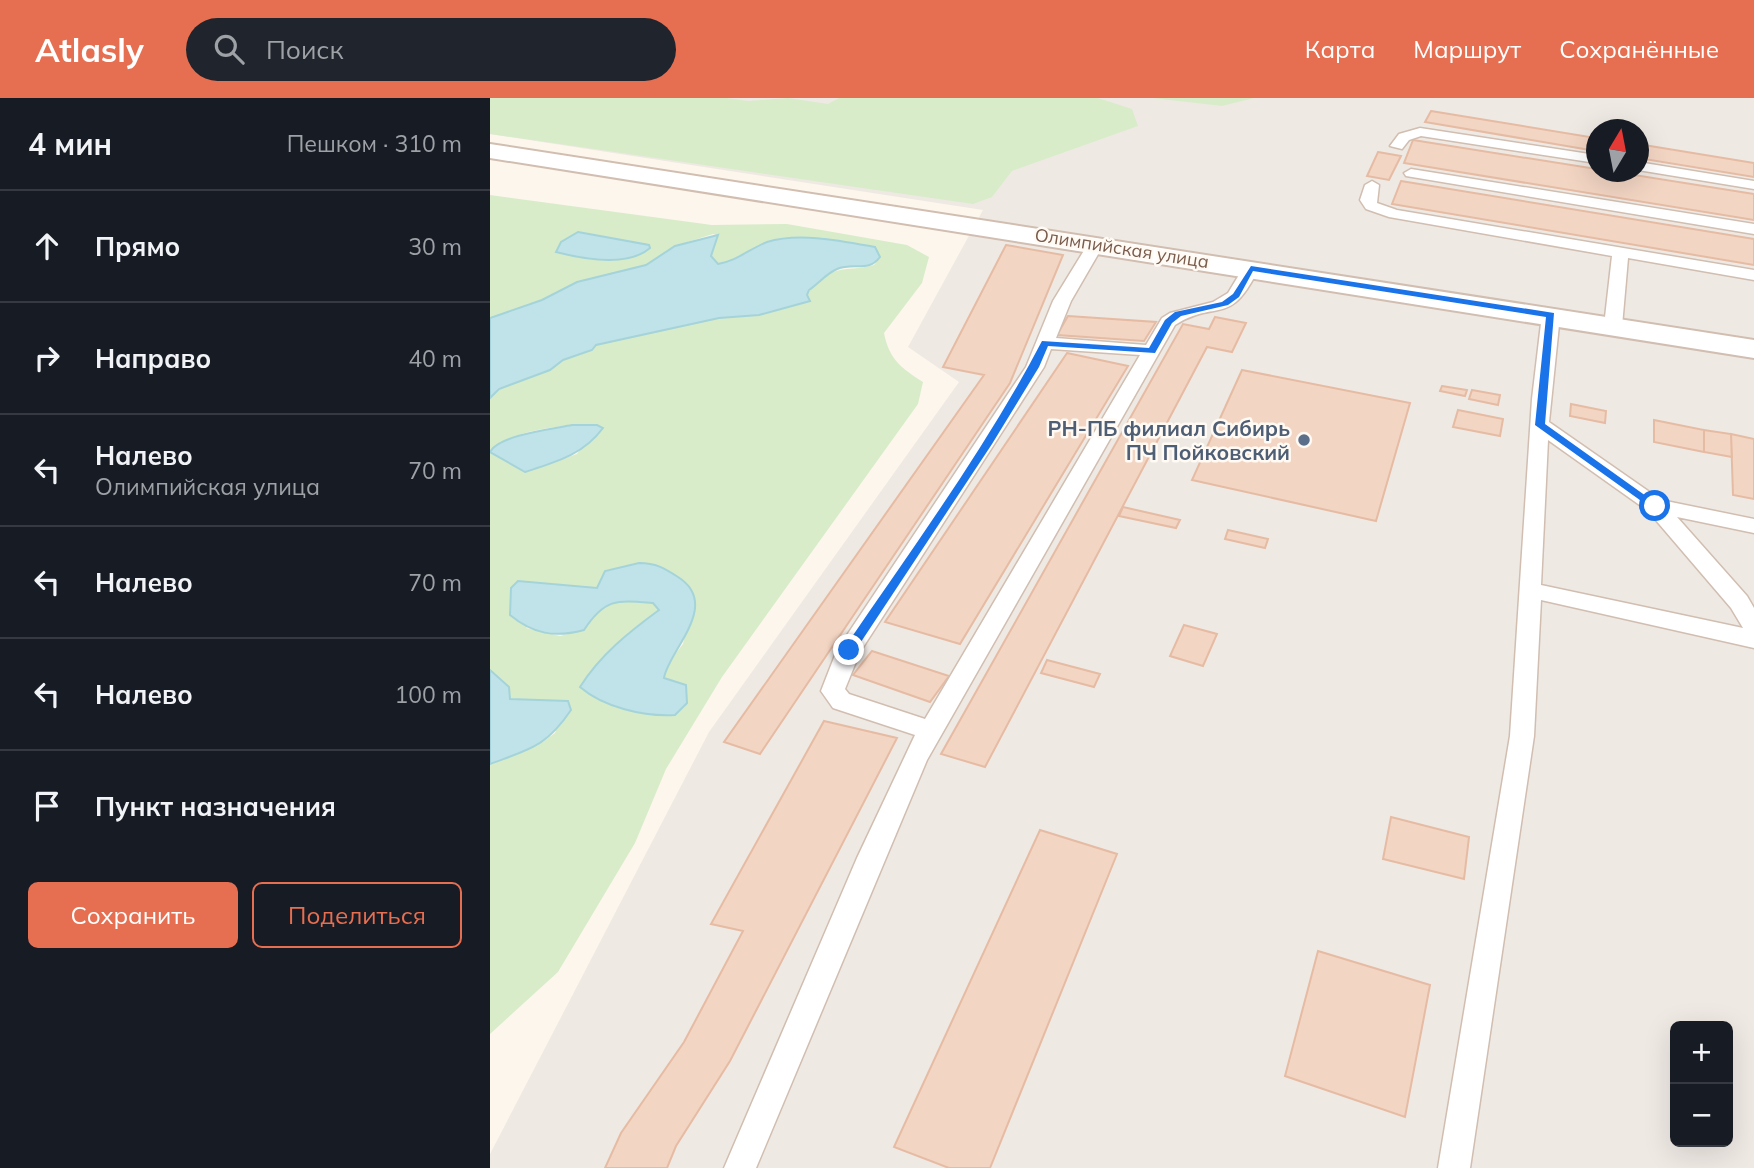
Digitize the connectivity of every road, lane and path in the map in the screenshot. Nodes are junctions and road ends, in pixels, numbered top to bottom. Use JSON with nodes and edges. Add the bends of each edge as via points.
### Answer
{"nodes":[{"id":1,"x":1397,"y":146,"type":"dead end"},
{"id":2,"x":490,"y":151,"type":"edge"},
{"id":3,"x":1586,"y":157,"type":"edge"},
{"id":4,"x":1649,"y":168,"type":"edge"},
{"id":5,"x":1411,"y":173,"type":"dead end"},
{"id":6,"x":1372,"y":185,"type":"dead end"},
{"id":7,"x":1754,"y":185,"type":"edge"},
{"id":8,"x":1754,"y":229,"type":"edge"},
{"id":9,"x":1096,"y":244,"type":"junction"},
{"id":10,"x":1620,"y":253,"type":"junction"},
{"id":11,"x":1251,"y":268,"type":"junction"},
{"id":12,"x":1754,"y":275,"type":"edge"},
{"id":13,"x":1551,"y":315,"type":"junction"},
{"id":14,"x":1613,"y":326,"type":"junction"},
{"id":15,"x":1045,"y":343,"type":"junction"},
{"id":16,"x":1754,"y":349,"type":"edge"},
{"id":17,"x":1152,"y":351,"type":"junction"},
{"id":18,"x":1540,"y":425,"type":"junction"},
{"id":19,"x":1655,"y":506,"type":"junction"},
{"id":20,"x":1754,"y":526,"type":"edge"},
{"id":21,"x":1530,"y":590,"type":"junction"},
{"id":22,"x":1754,"y":628,"type":"edge"},
{"id":23,"x":1754,"y":639,"type":"edge"},
{"id":24,"x":931,"y":731,"type":"junction"},
{"id":25,"x":740,"y":1168,"type":"edge"},
{"id":26,"x":1454,"y":1168,"type":"edge"}],
"edges":[{"from":1,"to":3,"type":"lane","via":[[1404,137],[1420,132]]},
{"from":2,"to":9,"type":"street","name":"Олимпийская улица"},
{"from":4,"to":7,"type":"lane"},
{"from":5,"to":8,"type":"lane"},
{"from":6,"to":10,"type":"lane","via":[[1368,200],[1381,211]]},
{"from":9,"to":11,"type":"street","name":"Олимпийская улица"},
{"from":9,"to":15,"type":"lane","via":[[1062,301]]},
{"from":10,"to":12,"type":"lane"},
{"from":10,"to":14,"type":"lane"},
{"from":11,"to":13,"type":"street","name":"Олимпийская улица"},
{"from":11,"to":17,"type":"lane","via":[[1236,296],[1178,314],[1168,322]]},
{"from":13,"to":14,"type":"street","name":"Олимпийская улица"},
{"from":13,"to":18,"type":"lane"},
{"from":14,"to":16,"type":"street","name":"Олимпийская улица"},
{"from":15,"to":17,"type":"lane"},
{"from":15,"to":24,"type":"lane","via":[[987,444],[881,600],[838,674],[833,691],[841,701]]},
{"from":17,"to":24,"type":"lane"},
{"from":18,"to":19,"type":"lane"},
{"from":18,"to":21,"type":"lane"},
{"from":19,"to":20,"type":"lane"},
{"from":19,"to":22,"type":"lane","via":[[1739,602]]},
{"from":21,"to":23,"type":"lane"},
{"from":21,"to":26,"type":"lane","via":[[1522,736]]},
{"from":24,"to":25,"type":"lane","via":[[886,818]]}]}
